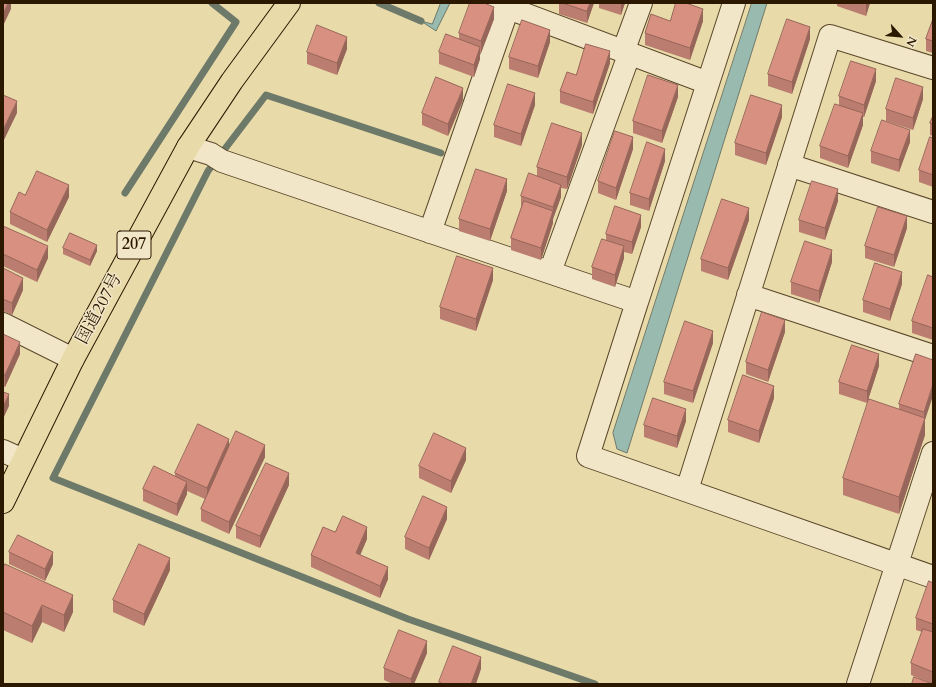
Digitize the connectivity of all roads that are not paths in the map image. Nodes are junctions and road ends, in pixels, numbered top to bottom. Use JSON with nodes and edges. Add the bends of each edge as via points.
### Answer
{"nodes":[{"id":1,"x":289,"y":3,"type":"edge"},
{"id":2,"x":641,"y":3,"type":"edge"},
{"id":3,"x":734,"y":3,"type":"edge"},
{"id":4,"x":502,"y":5,"type":"edge"},
{"id":5,"x":543,"y":11,"type":"edge"},
{"id":6,"x":626,"y":53,"type":"junction"},
{"id":7,"x":933,"y":68,"type":"edge"},
{"id":8,"x":708,"y":83,"type":"junction"},
{"id":9,"x":188,"y":147,"type":"junction"},
{"id":10,"x":789,"y":165,"type":"junction"},
{"id":11,"x":933,"y":212,"type":"edge"},
{"id":12,"x":430,"y":232,"type":"junction"},
{"id":13,"x":550,"y":272,"type":"junction"},
{"id":14,"x":748,"y":295,"type":"junction"},
{"id":15,"x":637,"y":302,"type":"junction"},
{"id":16,"x":3,"y":324,"type":"edge"},
{"id":17,"x":933,"y":356,"type":"edge"},
{"id":18,"x":73,"y":359,"type":"junction"},
{"id":19,"x":3,"y":451,"type":"edge"},
{"id":20,"x":933,"y":454,"type":"edge"},
{"id":21,"x":23,"y":460,"type":"junction"},
{"id":22,"x":687,"y":490,"type":"junction"},
{"id":23,"x":3,"y":502,"type":"edge"},
{"id":24,"x":897,"y":564,"type":"junction"},
{"id":25,"x":933,"y":577,"type":"edge"},
{"id":26,"x":858,"y":684,"type":"edge"}],
"edges":[{"from":1,"to":9,"type":"highway","name":"国道207号","number":"207"},
{"from":2,"to":6,"type":"street"},
{"from":3,"to":8,"type":"street"},
{"from":4,"to":5,"type":"street"},
{"from":4,"to":12,"type":"street"},
{"from":5,"to":6,"type":"street"},
{"from":6,"to":8,"type":"street"},
{"from":6,"to":13,"type":"street"},
{"from":7,"to":10,"type":"street","via":[[830,36]]},
{"from":8,"to":15,"type":"street"},
{"from":9,"to":12,"type":"street"},
{"from":9,"to":18,"type":"highway","name":"国道207号","number":"207"},
{"from":10,"to":11,"type":"street"},
{"from":10,"to":14,"type":"street"},
{"from":12,"to":13,"type":"street"},
{"from":13,"to":15,"type":"street"},
{"from":14,"to":17,"type":"street"},
{"from":14,"to":22,"type":"street"},
{"from":15,"to":22,"type":"street","via":[[588,456]]},
{"from":16,"to":18,"type":"street"},
{"from":18,"to":21,"type":"highway","name":"国道207号","number":"207"},
{"from":19,"to":21,"type":"street"},
{"from":20,"to":24,"type":"street"},
{"from":21,"to":23,"type":"highway","name":"国道207号","number":"207"},
{"from":22,"to":24,"type":"street"},
{"from":24,"to":25,"type":"street"},
{"from":24,"to":26,"type":"street"}]}
